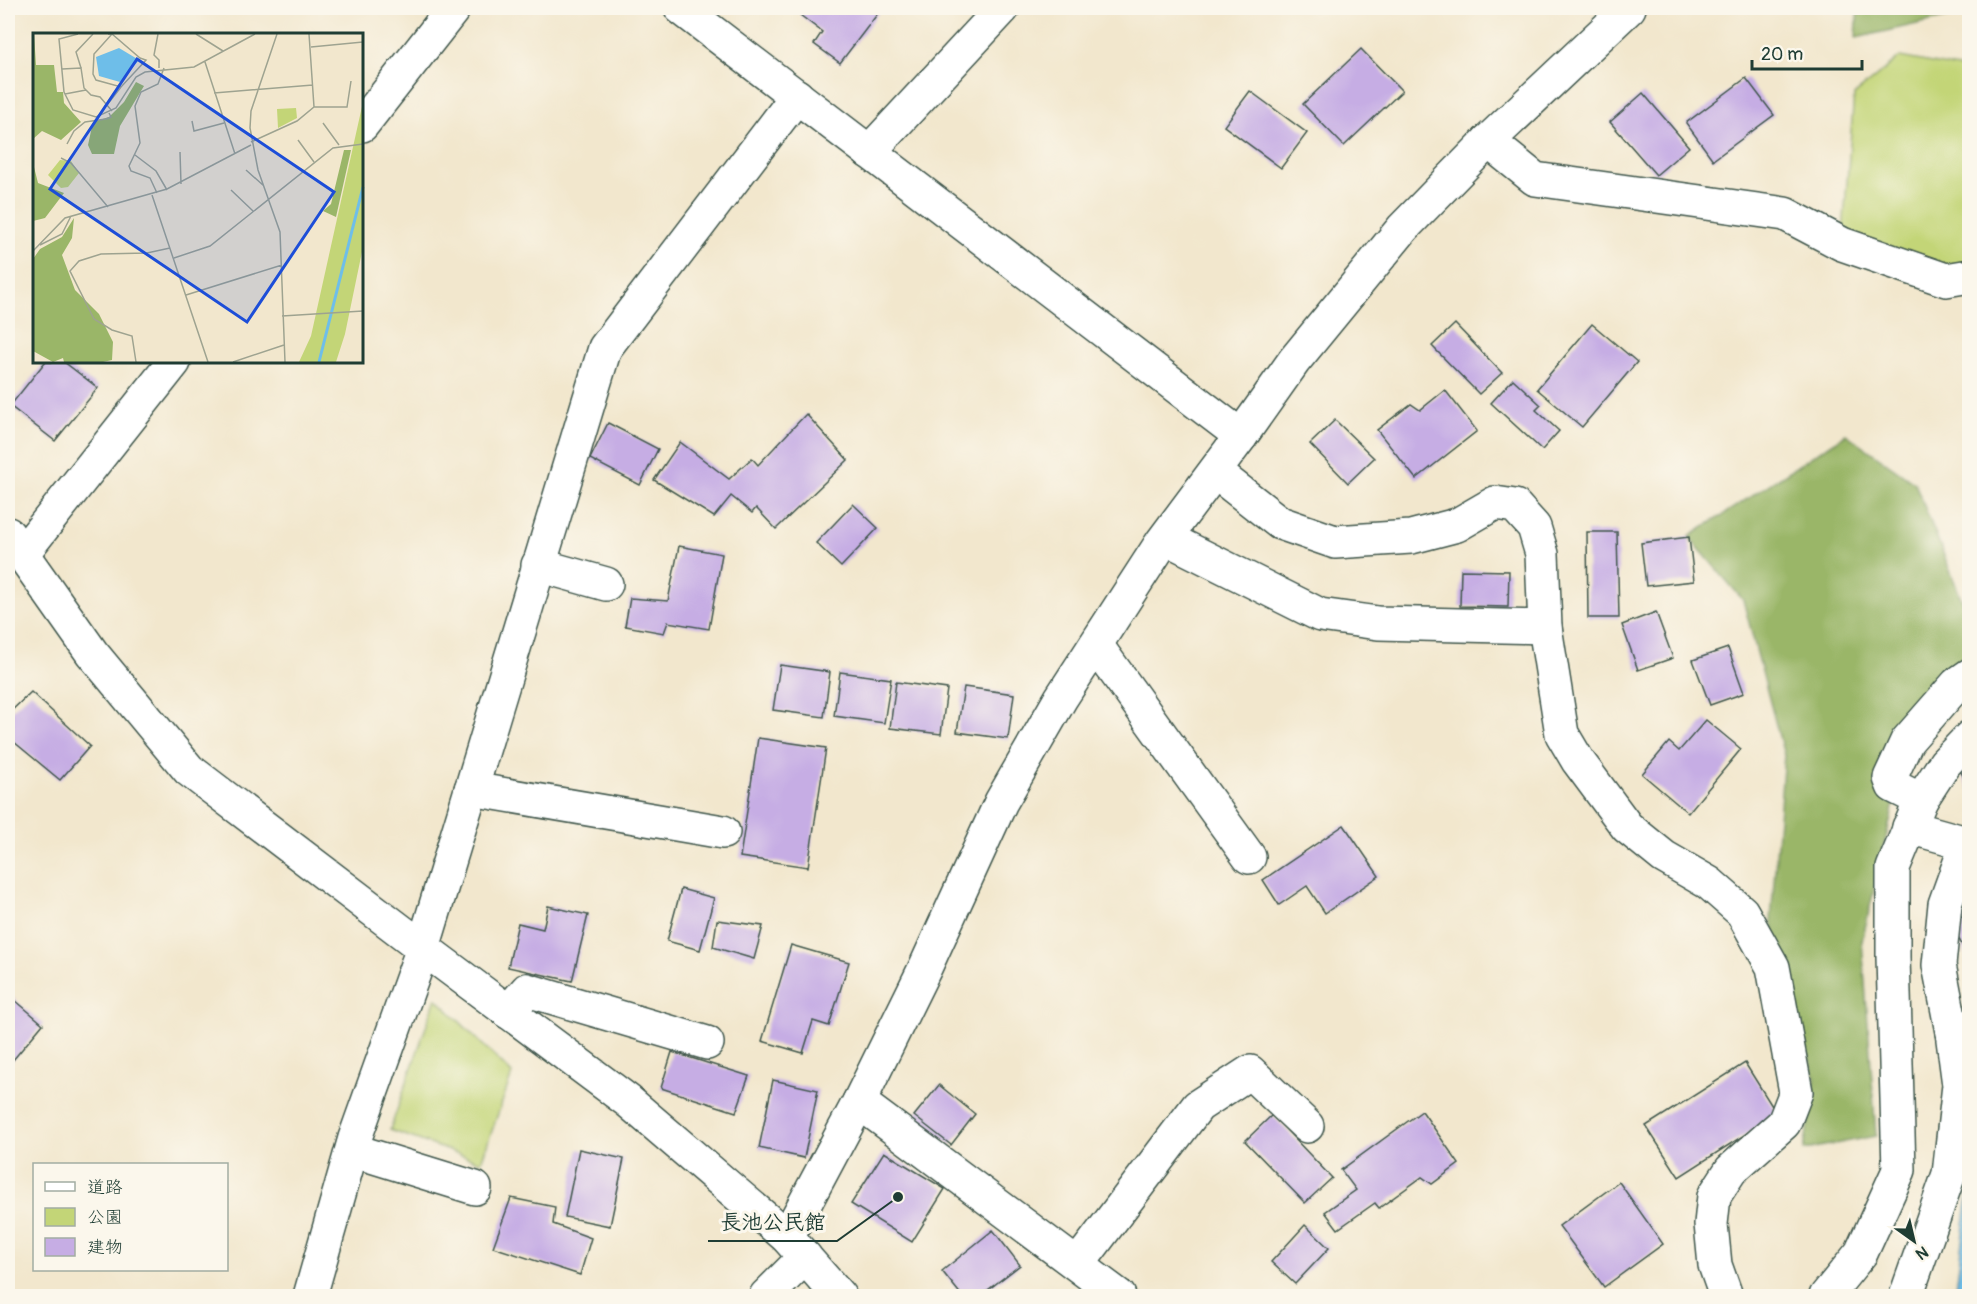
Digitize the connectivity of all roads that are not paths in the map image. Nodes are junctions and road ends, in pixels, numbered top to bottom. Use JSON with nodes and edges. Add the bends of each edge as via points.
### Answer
{"nodes":[{"id":1,"x":454,"y":8,"type":"edge"},
{"id":2,"x":681,"y":8,"type":"edge"},
{"id":3,"x":1003,"y":8,"type":"edge"},
{"id":4,"x":1629,"y":8,"type":"edge"},
{"id":5,"x":797,"y":96,"type":"junction"},
{"id":6,"x":363,"y":124,"type":"edge"},
{"id":7,"x":1488,"y":141,"type":"junction"},
{"id":8,"x":868,"y":152,"type":"junction"},
{"id":9,"x":1970,"y":276,"type":"edge"},
{"id":10,"x":173,"y":363,"type":"edge"},
{"id":11,"x":1241,"y":436,"type":"junction"},
{"id":12,"x":1215,"y":472,"type":"junction"},
{"id":13,"x":1166,"y":538,"type":"junction"},
{"id":14,"x":14,"y":544,"type":"edge"},
{"id":15,"x":538,"y":565,"type":"junction"},
{"id":16,"x":606,"y":584,"type":"dead end"},
{"id":17,"x":1545,"y":627,"type":"junction"},
{"id":18,"x":1096,"y":645,"type":"junction"},
{"id":19,"x":1970,"y":675,"type":"edge"},
{"id":20,"x":1970,"y":737,"type":"edge"},
{"id":21,"x":471,"y":789,"type":"junction"},
{"id":22,"x":1915,"y":813,"type":"junction"},
{"id":23,"x":723,"y":832,"type":"dead end"},
{"id":24,"x":1968,"y":843,"type":"edge"},
{"id":25,"x":1249,"y":856,"type":"dead end"},
{"id":26,"x":423,"y":948,"type":"junction"},
{"id":27,"x":508,"y":1012,"type":"junction"},
{"id":28,"x":1961,"y":1029,"type":"edge"},
{"id":29,"x":707,"y":1042,"type":"dead end"},
{"id":30,"x":859,"y":1102,"type":"junction"},
{"id":31,"x":1307,"y":1126,"type":"dead end"},
{"id":32,"x":351,"y":1150,"type":"junction"},
{"id":33,"x":475,"y":1188,"type":"dead end"},
{"id":34,"x":796,"y":1247,"type":"junction"},
{"id":35,"x":1078,"y":1264,"type":"junction"},
{"id":36,"x":310,"y":1296,"type":"edge"},
{"id":37,"x":766,"y":1296,"type":"edge"},
{"id":38,"x":839,"y":1296,"type":"edge"},
{"id":39,"x":1119,"y":1296,"type":"edge"},
{"id":40,"x":1726,"y":1296,"type":"edge"},
{"id":41,"x":1826,"y":1296,"type":"edge"},
{"id":42,"x":1906,"y":1296,"type":"edge"}],
"edges":[{"from":1,"to":6,"type":"street"},
{"from":2,"to":5,"type":"street"},
{"from":3,"to":8,"type":"street"},
{"from":4,"to":7,"type":"street"},
{"from":5,"to":8,"type":"street"},
{"from":5,"to":15,"type":"street","via":[[604,348]]},
{"from":7,"to":9,"type":"street","via":[[1535,179],[1785,214],[1842,244],[1946,280]]},
{"from":7,"to":11,"type":"street","via":[[1403,228],[1294,361]]},
{"from":8,"to":11,"type":"street"},
{"from":10,"to":14,"type":"street"},
{"from":11,"to":12,"type":"street"},
{"from":12,"to":13,"type":"street"},
{"from":12,"to":17,"type":"street","via":[[1280,524],[1335,542],[1411,537],[1457,525],[1495,503],[1515,506],[1534,527],[1542,554]]},
{"from":13,"to":17,"type":"street","via":[[1320,615],[1378,623]]},
{"from":13,"to":18,"type":"street"},
{"from":14,"to":26,"type":"street","via":[[92,653],[189,770]]},
{"from":15,"to":16,"type":"street"},
{"from":15,"to":21,"type":"street"},
{"from":17,"to":40,"type":"street","via":[[1562,734],[1578,761],[1627,827],[1664,857],[1709,883],[1742,912],[1773,967],[1796,1092],[1784,1123],[1731,1170],[1714,1196],[1711,1224],[1715,1265]]},
{"from":18,"to":25,"type":"street"},
{"from":18,"to":30,"type":"street","via":[[1001,802]]},
{"from":19,"to":22,"type":"street","via":[[1957,684],[1907,741],[1890,777]]},
{"from":20,"to":22,"type":"street","via":[[1945,763]]},
{"from":21,"to":23,"type":"street"},
{"from":21,"to":26,"type":"street"},
{"from":22,"to":24,"type":"street"},
{"from":22,"to":41,"type":"street","via":[[1893,868],[1899,1170],[1861,1252]]},
{"from":24,"to":28,"type":"street","via":[[1946,904],[1939,965]]},
{"from":26,"to":27,"type":"street"},
{"from":26,"to":32,"type":"street"},
{"from":27,"to":29,"type":"street","via":[[527,990]]},
{"from":27,"to":34,"type":"street","via":[[628,1101]]},
{"from":28,"to":42,"type":"street","via":[[1949,1174]]},
{"from":30,"to":34,"type":"street"},
{"from":30,"to":35,"type":"street"},
{"from":31,"to":35,"type":"street","via":[[1250,1071],[1198,1106]]},
{"from":32,"to":33,"type":"street"},
{"from":32,"to":36,"type":"street"},
{"from":34,"to":37,"type":"street"},
{"from":34,"to":38,"type":"street"},
{"from":35,"to":39,"type":"street"}]}
